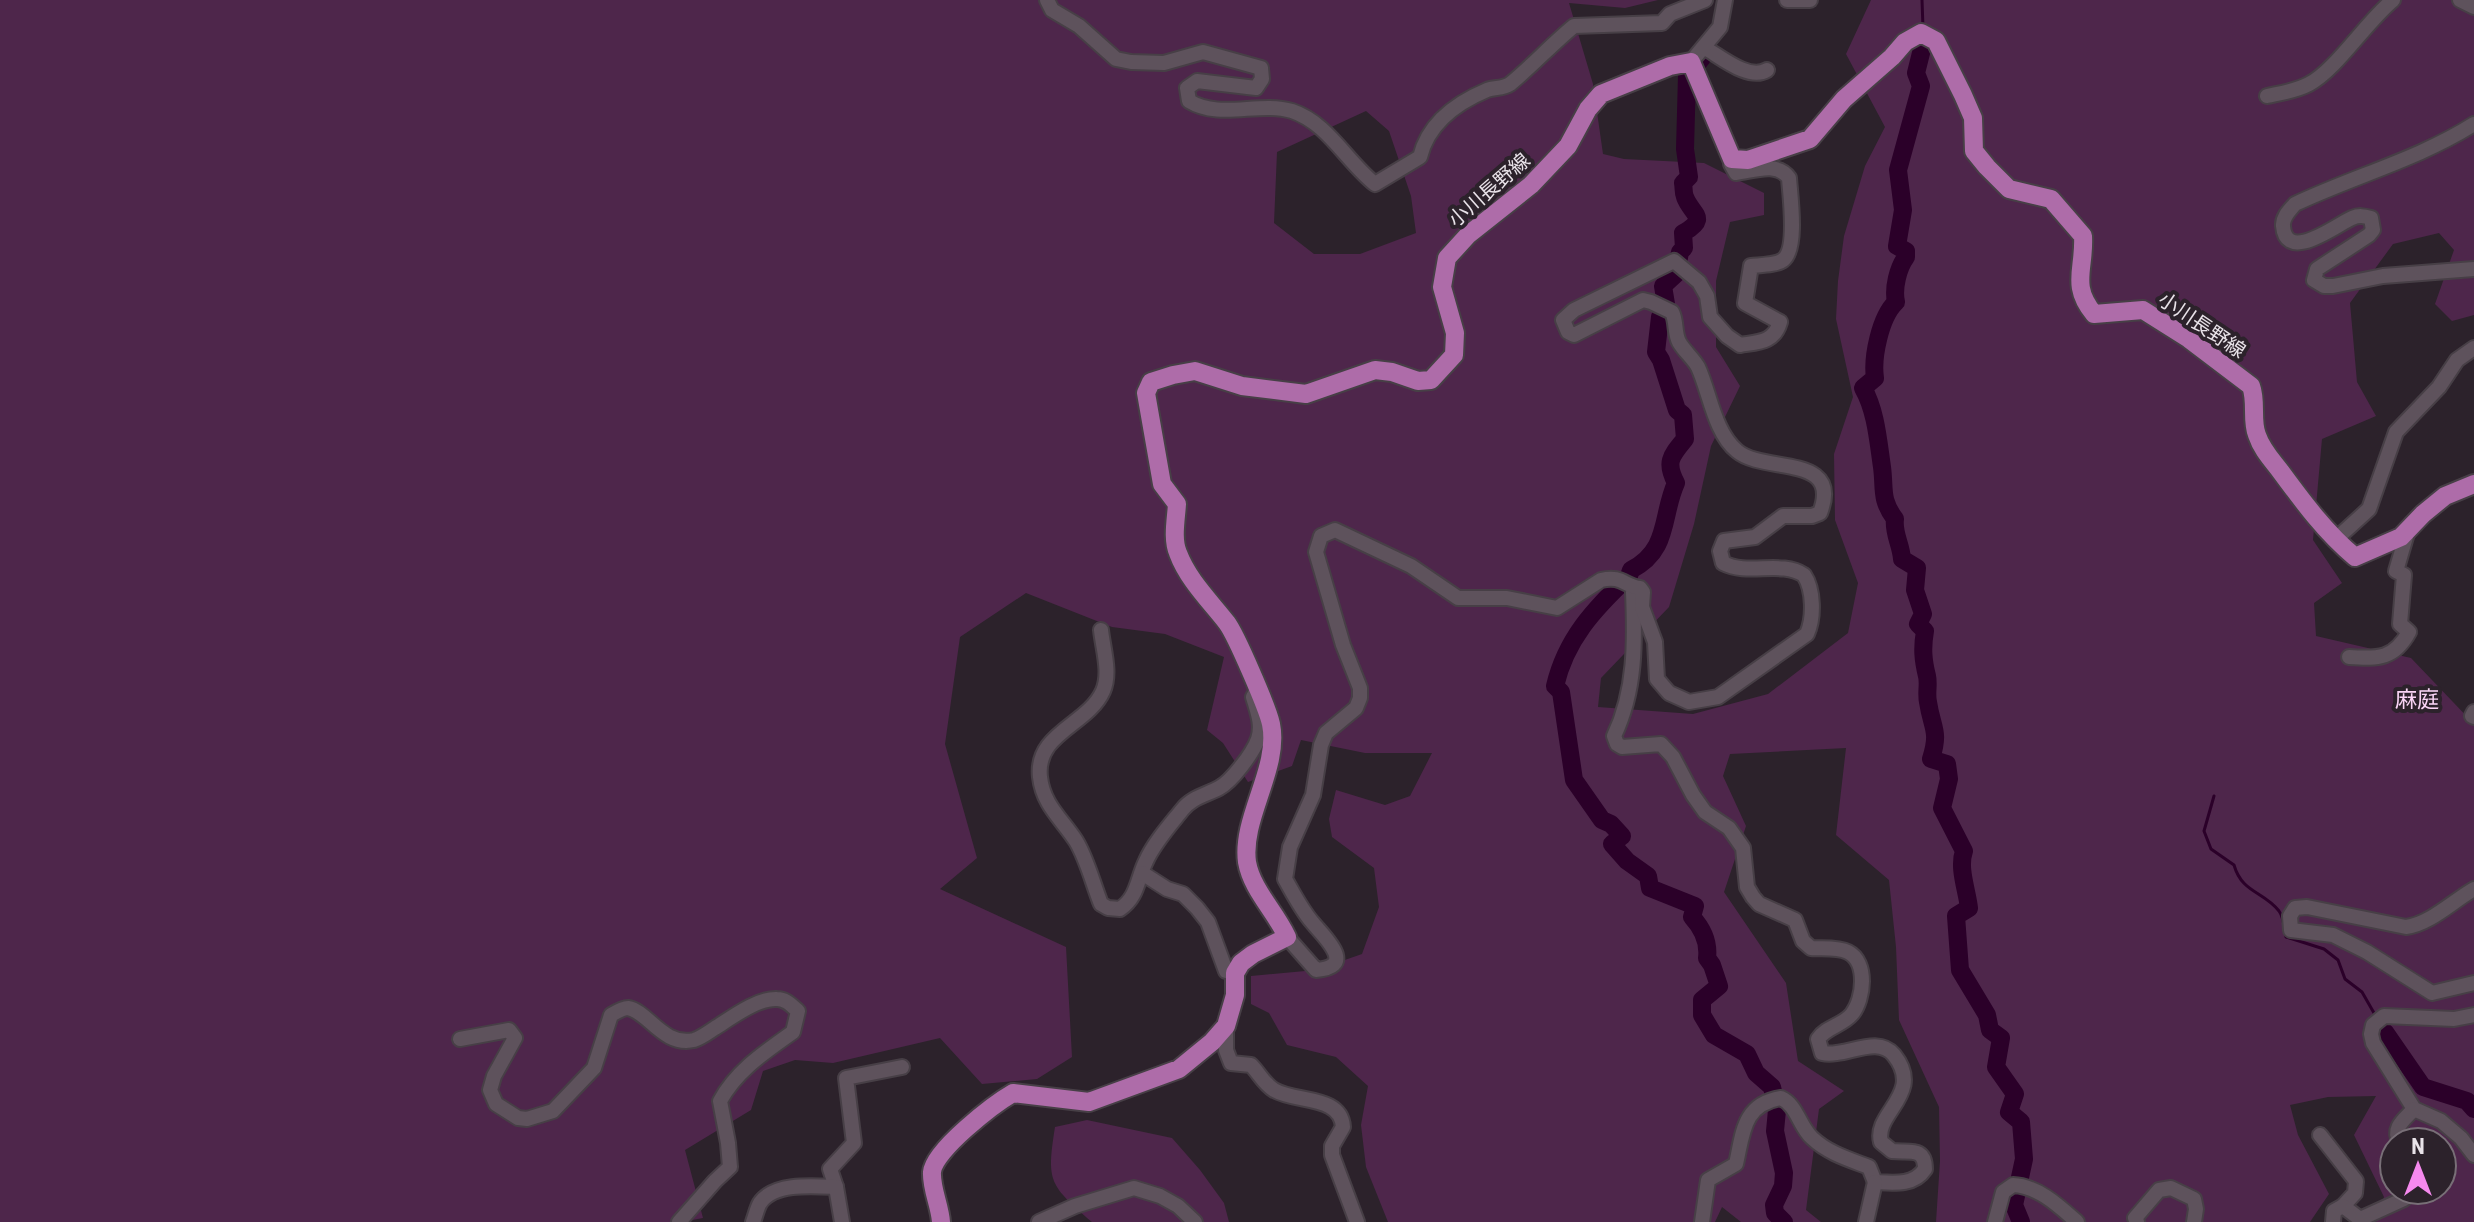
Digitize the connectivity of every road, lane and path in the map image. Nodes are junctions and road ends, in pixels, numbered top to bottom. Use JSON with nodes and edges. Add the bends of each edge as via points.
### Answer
{"nodes":[{"id":1,"x":1047,"y":0,"type":"edge"},
{"id":2,"x":1725,"y":0,"type":"edge"},
{"id":3,"x":1787,"y":0,"type":"edge"},
{"id":4,"x":1810,"y":0,"type":"edge"},
{"id":5,"x":2393,"y":0,"type":"edge"},
{"id":6,"x":2460,"y":0,"type":"edge"},
{"id":7,"x":1699,"y":1,"type":"edge"},
{"id":8,"x":2474,"y":7,"type":"edge"},
{"id":9,"x":1705,"y":48,"type":"junction"},
{"id":10,"x":1691,"y":62,"type":"junction"},
{"id":11,"x":1767,"y":70,"type":"dead end"},
{"id":12,"x":2267,"y":96,"type":"dead end"},
{"id":13,"x":2474,"y":124,"type":"edge"},
{"id":14,"x":1732,"y":159,"type":"junction"},
{"id":15,"x":2474,"y":269,"type":"edge"},
{"id":16,"x":2474,"y":348,"type":"edge"},
{"id":17,"x":2474,"y":484,"type":"edge"},
{"id":18,"x":2408,"y":529,"type":"junction"},
{"id":19,"x":2335,"y":540,"type":"junction"},
{"id":20,"x":1632,"y":587,"type":"junction"},
{"id":21,"x":1101,"y":630,"type":"dead end"},
{"id":22,"x":2349,"y":657,"type":"dead end"},
{"id":23,"x":1257,"y":690,"type":"junction"},
{"id":24,"x":1142,"y":873,"type":"junction"},
{"id":25,"x":2474,"y":889,"type":"edge"},
{"id":26,"x":1287,"y":937,"type":"junction"},
{"id":27,"x":1235,"y":973,"type":"junction"},
{"id":28,"x":2474,"y":983,"type":"edge"},
{"id":29,"x":2474,"y":1015,"type":"edge"},
{"id":30,"x":1226,"y":1026,"type":"junction"},
{"id":31,"x":460,"y":1039,"type":"dead end"},
{"id":32,"x":902,"y":1067,"type":"dead end"},
{"id":33,"x":2414,"y":1109,"type":"junction"},
{"id":34,"x":2399,"y":1126,"type":"edge"},
{"id":35,"x":2320,"y":1135,"type":"dead end"},
{"id":36,"x":2474,"y":1155,"type":"edge"},
{"id":37,"x":1875,"y":1182,"type":"junction"},
{"id":38,"x":836,"y":1187,"type":"junction"},
{"id":39,"x":2343,"y":1206,"type":"junction"},
{"id":40,"x":2389,"y":1206,"type":"edge"},
{"id":41,"x":679,"y":1222,"type":"edge"},
{"id":42,"x":753,"y":1222,"type":"edge"},
{"id":43,"x":842,"y":1222,"type":"edge"},
{"id":44,"x":941,"y":1222,"type":"edge"},
{"id":45,"x":1039,"y":1222,"type":"edge"},
{"id":46,"x":1195,"y":1222,"type":"edge"},
{"id":47,"x":1357,"y":1222,"type":"edge"},
{"id":48,"x":1702,"y":1222,"type":"edge"},
{"id":49,"x":1866,"y":1222,"type":"edge"},
{"id":50,"x":1995,"y":1222,"type":"edge"},
{"id":51,"x":2077,"y":1222,"type":"edge"},
{"id":52,"x":2137,"y":1222,"type":"edge"},
{"id":53,"x":2194,"y":1222,"type":"edge"},
{"id":54,"x":2333,"y":1222,"type":"edge"}],
"edges":[{"from":1,"to":7,"type":"street","via":[[1052,10],[1116,59],[1164,63],[1203,52],[1261,68],[1256,88],[1197,81],[1187,88],[1189,101],[1213,108],[1291,111],[1320,126],[1375,184],[1420,157],[1424,141],[1448,113],[1491,88],[1507,87],[1574,26],[1662,23]]},
{"from":2,"to":9,"type":"street","via":[[1720,27]]},
{"from":3,"to":4,"type":"street"},
{"from":5,"to":12,"type":"street","via":[[2321,76],[2293,91]]},
{"from":6,"to":8,"type":"street"},
{"from":9,"to":10,"type":"street"},
{"from":9,"to":11,"type":"street","via":[[1750,73]]},
{"from":10,"to":14,"type":"main road"},
{"from":10,"to":23,"type":"main road","name":"小川長野線","via":[[1601,94],[1568,146],[1447,258],[1442,287],[1455,333],[1454,355],[1431,380],[1375,370],[1306,394],[1242,386],[1195,371],[1151,382],[1146,393],[1150,427],[1162,484],[1177,504],[1177,552],[1229,625]]},
{"from":13,"to":15,"type":"street","via":[[2295,204],[2283,225],[2286,235],[2305,242],[2351,218],[2371,218],[2369,235],[2317,269],[2314,280],[2324,286]]},
{"from":14,"to":19,"type":"main road","name":"小川長野線","via":[[1748,160],[1810,139],[1905,42],[1921,33],[1936,41],[1973,118],[1974,151],[2009,189],[2051,199],[2083,236],[2079,285],[2094,314],[2143,310],[2251,386],[2262,448]]},
{"from":14,"to":20,"type":"street","via":[[1736,173],[1779,169],[1789,178],[1793,221],[1787,255],[1779,262],[1751,266],[1745,303],[1780,322],[1769,340],[1740,345],[1727,336],[1710,317],[1699,282],[1674,261],[1563,320],[1574,335],[1643,300],[1672,312],[1679,343],[1697,364],[1729,444],[1743,456],[1820,478],[1820,513],[1783,516],[1755,537],[1724,541],[1720,551],[1729,566],[1795,569],[1804,575],[1812,624],[1800,642],[1718,697],[1689,702],[1669,693],[1657,679],[1643,592]]},
{"from":16,"to":19,"type":"street","via":[[2457,360],[2396,432],[2376,503]]},
{"from":17,"to":18,"type":"main road","via":[[2445,496]]},
{"from":18,"to":19,"type":"main road","via":[[2355,557]]},
{"from":18,"to":22,"type":"street","via":[[2396,571],[2404,575],[2400,624],[2409,632],[2387,656]]},
{"from":20,"to":26,"type":"street","via":[[1616,577],[1601,580],[1557,608],[1507,598],[1458,598],[1411,566],[1335,530],[1321,536],[1318,561],[1360,698],[1321,745],[1313,795],[1290,847],[1285,879],[1311,922],[1333,944],[1334,963],[1316,970]]},
{"from":20,"to":37,"type":"street","via":[[1635,651],[1625,713],[1614,736],[1617,744],[1661,744],[1705,812],[1729,828],[1743,848],[1747,887],[1759,904],[1795,920],[1811,948],[1846,950],[1859,965],[1862,993],[1844,1022],[1824,1030],[1818,1039],[1822,1053],[1888,1048],[1900,1063],[1902,1091],[1879,1137],[1892,1151],[1921,1153],[1925,1163],[1915,1179]]},
{"from":21,"to":24,"type":"street","via":[[1104,688],[1091,707],[1050,742],[1042,756],[1041,785],[1048,805],[1076,842],[1101,904],[1120,909],[1127,904]]},
{"from":23,"to":24,"type":"street","via":[[1253,697],[1261,725],[1253,750],[1221,787],[1185,806],[1146,859]]},
{"from":23,"to":26,"type":"main road","name":"小川長野線","via":[[1271,736],[1247,863]]},
{"from":24,"to":27,"type":"street","via":[[1183,894],[1197,908],[1208,922],[1226,971]]},
{"from":25,"to":28,"type":"street","via":[[2421,925],[2406,927],[2307,907],[2295,908],[2290,916],[2291,930],[2333,935],[2432,993]]},
{"from":26,"to":27,"type":"main road","via":[[1253,954]]},
{"from":27,"to":30,"type":"main road"},
{"from":29,"to":33,"type":"street","via":[[2384,1016],[2373,1025],[2373,1043]]},
{"from":30,"to":44,"type":"main road","via":[[1179,1069],[1126,1090],[1089,1102],[1013,1093],[997,1102],[934,1165]]},
{"from":30,"to":47,"type":"street","via":[[1231,1063],[1251,1065],[1274,1090],[1329,1104],[1339,1112],[1343,1127],[1332,1155]]},
{"from":31,"to":41,"type":"street","via":[[513,1033],[490,1090],[496,1104],[527,1119],[553,1111],[594,1068],[611,1015],[620,1010],[633,1010],[681,1041],[695,1040],[775,998],[798,1011],[793,1032],[759,1056],[720,1101],[730,1167]]},
{"from":32,"to":38,"type":"street","via":[[846,1078],[854,1143],[830,1169]]},
{"from":33,"to":34,"type":"street"},
{"from":33,"to":36,"type":"street","via":[[2441,1121]]},
{"from":35,"to":39,"type":"street","via":[[2356,1181],[2355,1193]]},
{"from":37,"to":48,"type":"street","via":[[1869,1167],[1830,1152],[1802,1128],[1792,1105],[1775,1099],[1746,1119],[1736,1164],[1708,1180]]},
{"from":37,"to":49,"type":"street"},
{"from":38,"to":42,"type":"street","via":[[797,1186],[772,1194],[760,1202]]},
{"from":38,"to":43,"type":"street"},
{"from":39,"to":40,"type":"street","via":[[2360,1219]]},
{"from":39,"to":54,"type":"street","via":[[2334,1211]]},
{"from":45,"to":46,"type":"street","via":[[1134,1188],[1178,1206]]},
{"from":50,"to":51,"type":"street","via":[[2003,1192],[2013,1185],[2045,1196]]},
{"from":52,"to":53,"type":"street","via":[[2159,1190],[2171,1188],[2194,1199]]}]}
